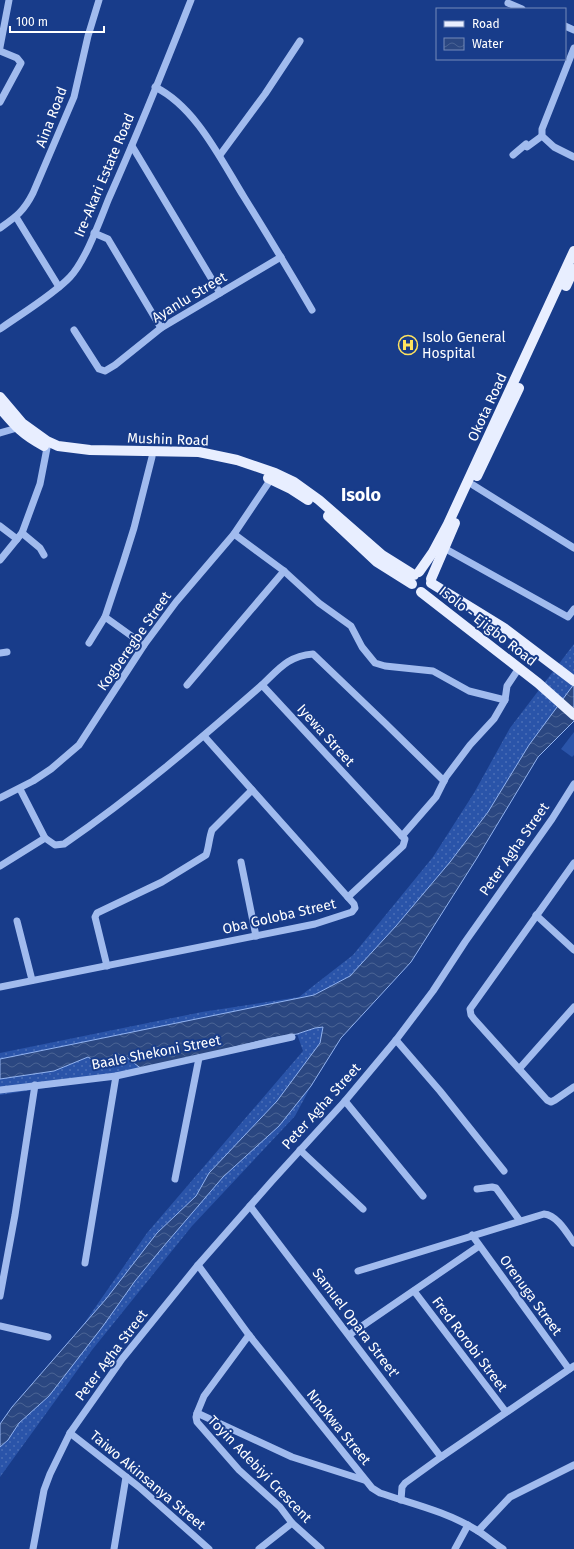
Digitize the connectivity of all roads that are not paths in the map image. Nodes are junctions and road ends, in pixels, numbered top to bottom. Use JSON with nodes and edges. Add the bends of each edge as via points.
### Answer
{"nodes":[{"id":1,"x":9,"y":0,"type":"edge"},
{"id":2,"x":99,"y":0,"type":"edge"},
{"id":3,"x":189,"y":1,"type":"edge"},
{"id":4,"x":508,"y":3,"type":"dead end"},
{"id":5,"x":520,"y":8,"type":"edge"},
{"id":6,"x":300,"y":41,"type":"dead end"},
{"id":7,"x":0,"y":47,"type":"edge"},
{"id":8,"x":574,"y":48,"type":"edge"},
{"id":9,"x":0,"y":51,"type":"edge"},
{"id":10,"x":155,"y":87,"type":"junction"},
{"id":11,"x":0,"y":102,"type":"edge"},
{"id":12,"x":542,"y":136,"type":"junction"},
{"id":13,"x":132,"y":146,"type":"junction"},
{"id":14,"x":220,"y":155,"type":"junction"},
{"id":15,"x":513,"y":155,"type":"dead end"},
{"id":16,"x":574,"y":157,"type":"edge"},
{"id":17,"x":16,"y":217,"type":"junction"},
{"id":18,"x":0,"y":228,"type":"edge"},
{"id":19,"x":94,"y":233,"type":"junction"},
{"id":20,"x":574,"y":251,"type":"edge"},
{"id":21,"x":281,"y":257,"type":"junction"},
{"id":22,"x":574,"y":270,"type":"edge"},
{"id":23,"x":59,"y":287,"type":"junction"},
{"id":24,"x":220,"y":292,"type":"junction"},
{"id":25,"x":312,"y":310,"type":"dead end"},
{"id":26,"x":161,"y":328,"type":"junction"},
{"id":27,"x":0,"y":329,"type":"edge"},
{"id":28,"x":74,"y":330,"type":"dead end"},
{"id":29,"x":0,"y":397,"type":"edge"},
{"id":30,"x":0,"y":408,"type":"edge"},
{"id":31,"x":17,"y":428,"type":"junction"},
{"id":32,"x":0,"y":433,"type":"edge"},
{"id":33,"x":47,"y":448,"type":"junction"},
{"id":34,"x":152,"y":457,"type":"junction"},
{"id":35,"x":271,"y":479,"type":"junction"},
{"id":36,"x":473,"y":485,"type":"junction"},
{"id":37,"x":0,"y":526,"type":"edge"},
{"id":38,"x":234,"y":534,"type":"junction"},
{"id":39,"x":19,"y":536,"type":"junction"},
{"id":40,"x":444,"y":548,"type":"junction"},
{"id":41,"x":574,"y":548,"type":"edge"},
{"id":42,"x":44,"y":555,"type":"dead end"},
{"id":43,"x":0,"y":560,"type":"edge"},
{"id":44,"x":284,"y":571,"type":"junction"},
{"id":45,"x":415,"y":577,"type":"junction"},
{"id":46,"x":431,"y":581,"type":"junction"},
{"id":47,"x":421,"y":592,"type":"junction"},
{"id":48,"x":574,"y":609,"type":"edge"},
{"id":49,"x":105,"y":617,"type":"junction"},
{"id":50,"x":89,"y":643,"type":"dead end"},
{"id":51,"x":144,"y":645,"type":"junction"},
{"id":52,"x":519,"y":668,"type":"junction"},
{"id":53,"x":574,"y":681,"type":"edge"},
{"id":54,"x":187,"y":685,"type":"dead end"},
{"id":55,"x":262,"y":685,"type":"junction"},
{"id":56,"x":505,"y":700,"type":"junction"},
{"id":57,"x":574,"y":715,"type":"edge"},
{"id":58,"x":204,"y":736,"type":"junction"},
{"id":59,"x":444,"y":781,"type":"junction"},
{"id":60,"x":574,"y":784,"type":"edge"},
{"id":61,"x":20,"y":788,"type":"junction"},
{"id":62,"x":252,"y":790,"type":"junction"},
{"id":63,"x":0,"y":798,"type":"edge"},
{"id":64,"x":402,"y":836,"type":"junction"},
{"id":65,"x":45,"y":838,"type":"junction"},
{"id":66,"x":242,"y":862,"type":"dead end"},
{"id":67,"x":574,"y":863,"type":"edge"},
{"id":68,"x":0,"y":866,"type":"edge"},
{"id":69,"x":348,"y":897,"type":"junction"},
{"id":70,"x":536,"y":915,"type":"junction"},
{"id":71,"x":17,"y":921,"type":"dead end"},
{"id":72,"x":256,"y":936,"type":"junction"},
{"id":73,"x":574,"y":950,"type":"edge"},
{"id":74,"x":107,"y":966,"type":"junction"},
{"id":75,"x":32,"y":980,"type":"junction"},
{"id":76,"x":0,"y":987,"type":"edge"},
{"id":77,"x":574,"y":1007,"type":"edge"},
{"id":78,"x":292,"y":1037,"type":"dead end"},
{"id":79,"x":396,"y":1040,"type":"junction"},
{"id":80,"x":199,"y":1058,"type":"junction"},
{"id":81,"x":519,"y":1069,"type":"junction"},
{"id":82,"x":116,"y":1076,"type":"junction"},
{"id":83,"x":35,"y":1085,"type":"junction"},
{"id":84,"x":574,"y":1087,"type":"edge"},
{"id":85,"x":0,"y":1090,"type":"edge"},
{"id":86,"x":344,"y":1101,"type":"junction"},
{"id":87,"x":300,"y":1150,"type":"junction"},
{"id":88,"x":504,"y":1171,"type":"dead end"},
{"id":89,"x":175,"y":1178,"type":"dead end"},
{"id":90,"x":477,"y":1189,"type":"dead end"},
{"id":91,"x":423,"y":1196,"type":"dead end"},
{"id":92,"x":250,"y":1206,"type":"junction"},
{"id":93,"x":363,"y":1209,"type":"dead end"},
{"id":94,"x":520,"y":1221,"type":"junction"},
{"id":95,"x":472,"y":1235,"type":"junction"},
{"id":96,"x":574,"y":1241,"type":"edge"},
{"id":97,"x":479,"y":1246,"type":"junction"},
{"id":98,"x":85,"y":1263,"type":"dead end"},
{"id":99,"x":198,"y":1265,"type":"junction"},
{"id":100,"x":358,"y":1270,"type":"dead end"},
{"id":101,"x":414,"y":1291,"type":"junction"},
{"id":102,"x":0,"y":1296,"type":"edge"},
{"id":103,"x":0,"y":1326,"type":"edge"},
{"id":104,"x":249,"y":1335,"type":"junction"},
{"id":105,"x":349,"y":1335,"type":"junction"},
{"id":106,"x":48,"y":1337,"type":"dead end"},
{"id":107,"x":572,"y":1368,"type":"edge"},
{"id":108,"x":506,"y":1412,"type":"junction"},
{"id":109,"x":196,"y":1413,"type":"junction"},
{"id":110,"x":70,"y":1433,"type":"junction"},
{"id":111,"x":440,"y":1457,"type":"junction"},
{"id":112,"x":574,"y":1465,"type":"edge"},
{"id":113,"x":126,"y":1477,"type":"junction"},
{"id":114,"x":365,"y":1480,"type":"junction"},
{"id":115,"x":401,"y":1500,"type":"junction"},
{"id":116,"x":292,"y":1523,"type":"junction"},
{"id":117,"x":468,"y":1526,"type":"junction"},
{"id":118,"x":478,"y":1531,"type":"junction"},
{"id":119,"x":202,"y":1546,"type":"edge"},
{"id":120,"x":32,"y":1549,"type":"edge"},
{"id":121,"x":114,"y":1549,"type":"edge"},
{"id":122,"x":209,"y":1549,"type":"edge"},
{"id":123,"x":259,"y":1549,"type":"edge"},
{"id":124,"x":321,"y":1549,"type":"edge"},
{"id":125,"x":455,"y":1549,"type":"edge"},
{"id":126,"x":503,"y":1549,"type":"edge"}],
"edges":[{"from":1,"to":7,"type":"street"},
{"from":2,"to":17,"type":"street","name":"Aina Road","via":[[74,97],[33,193],[26,207]]},
{"from":3,"to":10,"type":"street","name":"Ire-Akari Estate Road","via":[[179,34]]},
{"from":4,"to":5,"type":"street"},
{"from":6,"to":14,"type":"street"},
{"from":8,"to":12,"type":"street","via":[[542,129]]},
{"from":9,"to":11,"type":"street","via":[[17,58],[21,63]]},
{"from":10,"to":13,"type":"street","name":"Ire-Akari Estate Road"},
{"from":10,"to":14,"type":"street","via":[[166,92],[183,106]]},
{"from":12,"to":15,"type":"street","via":[[527,147],[526,144]]},
{"from":12,"to":16,"type":"street","via":[[554,147]]},
{"from":13,"to":19,"type":"street","name":"Ire-Akari Estate Road"},
{"from":13,"to":24,"type":"street"},
{"from":14,"to":21,"type":"street"},
{"from":17,"to":18,"type":"street","name":"Aina Road"},
{"from":17,"to":23,"type":"street"},
{"from":19,"to":23,"type":"street","name":"Ire-Akari Estate Road","via":[[78,266]]},
{"from":19,"to":26,"type":"street","via":[[108,239]]},
{"from":20,"to":45,"type":"main road","name":"Okota Road","via":[[448,524],[433,552]]},
{"from":21,"to":24,"type":"street","name":"Ayanlu Street"},
{"from":21,"to":25,"type":"street"},
{"from":22,"to":36,"type":"main road"},
{"from":23,"to":27,"type":"street","name":"Ire-Akari Estate Road"},
{"from":24,"to":26,"type":"street","name":"Ayanlu Street"},
{"from":26,"to":28,"type":"street","name":"Ayanlu Street","via":[[105,371],[99,369]]},
{"from":29,"to":45,"type":"main road","name":"Mushin Road","via":[[22,423],[58,446],[90,450],[199,452],[231,458],[275,473],[294,482],[319,500],[382,555]]},
{"from":30,"to":31,"type":"main road","name":"Mushin Road"},
{"from":31,"to":32,"type":"street"},
{"from":31,"to":33,"type":"main road","name":"Mushin Road"},
{"from":33,"to":34,"type":"main road","name":"Mushin Road","via":[[69,454]]},
{"from":33,"to":39,"type":"street","via":[[40,484]]},
{"from":34,"to":35,"type":"main road","name":"Mushin Road","via":[[181,457],[224,462]]},
{"from":34,"to":49,"type":"street","via":[[134,528]]},
{"from":35,"to":38,"type":"street","name":"Kogberegbe Street"},
{"from":35,"to":45,"type":"main road","name":"Mushin Road","via":[[316,505],[377,562]]},
{"from":36,"to":40,"type":"main road"},
{"from":36,"to":41,"type":"street"},
{"from":37,"to":39,"type":"street"},
{"from":38,"to":44,"type":"street"},
{"from":38,"to":51,"type":"street","name":"Kogberegbe Street","via":[[176,602]]},
{"from":39,"to":42,"type":"street","via":[[40,548]]},
{"from":39,"to":43,"type":"street"},
{"from":40,"to":46,"type":"main road"},
{"from":40,"to":48,"type":"street","via":[[568,617]]},
{"from":44,"to":54,"type":"street"},
{"from":44,"to":56,"type":"street","via":[[319,603],[351,626],[362,647],[375,663],[434,671],[469,691]]},
{"from":45,"to":46,"type":"main road","via":[[425,572]]},
{"from":45,"to":47,"type":"main road","via":[[415,590]]},
{"from":46,"to":47,"type":"main road","via":[[427,590]]},
{"from":46,"to":53,"type":"main road","name":"Isolo - Ejigbo Road","via":[[504,628]]},
{"from":47,"to":52,"type":"main road","name":"Isolo - Ejigbo Road"},
{"from":49,"to":50,"type":"street"},
{"from":49,"to":51,"type":"street"},
{"from":51,"to":61,"type":"street","name":"Kogberegbe Street","via":[[79,745],[51,769]]},
{"from":52,"to":56,"type":"street","via":[[507,686]]},
{"from":52,"to":57,"type":"main road","name":"Isolo - Ejigbo Road"},
{"from":55,"to":58,"type":"street"},
{"from":55,"to":59,"type":"street","via":[[288,661],[313,654]]},
{"from":55,"to":64,"type":"street","name":"Iyewa Street"},
{"from":56,"to":59,"type":"street","via":[[494,719],[470,745]]},
{"from":58,"to":62,"type":"street","name":"Oba Goloba Street"},
{"from":58,"to":65,"type":"street","via":[[128,798],[64,844],[55,845]]},
{"from":59,"to":64,"type":"street","via":[[436,797]]},
{"from":60,"to":79,"type":"street","name":"Peter Agha Street","via":[[552,820]]},
{"from":61,"to":63,"type":"street","name":"Kogberegbe Street"},
{"from":61,"to":65,"type":"street"},
{"from":62,"to":69,"type":"street","name":"Oba Goloba Street"},
{"from":62,"to":74,"type":"street","via":[[212,830],[206,855],[162,882],[97,913],[95,918]]},
{"from":64,"to":69,"type":"street","via":[[405,839],[403,846]]},
{"from":65,"to":68,"type":"street"},
{"from":66,"to":72,"type":"street"},
{"from":67,"to":70,"type":"street"},
{"from":69,"to":72,"type":"street","name":"Oba Goloba Street","via":[[354,904],[352,912],[315,924]]},
{"from":70,"to":73,"type":"street"},
{"from":70,"to":81,"type":"street","via":[[470,1009],[474,1019]]},
{"from":71,"to":75,"type":"street"},
{"from":72,"to":74,"type":"street","name":"Oba Goloba Street"},
{"from":74,"to":75,"type":"street","name":"Oba Goloba Street"},
{"from":75,"to":76,"type":"street","name":"Oba Goloba Street"},
{"from":77,"to":81,"type":"street"},
{"from":78,"to":80,"type":"street","name":"Baale Shekoni Street"},
{"from":79,"to":86,"type":"street","name":"Peter Agha Street"},
{"from":79,"to":88,"type":"street"},
{"from":80,"to":82,"type":"street","name":"Baale Shekoni Street"},
{"from":80,"to":89,"type":"street"},
{"from":81,"to":84,"type":"street","via":[[551,1102]]},
{"from":82,"to":83,"type":"street","name":"Baale Shekoni Street"},
{"from":82,"to":98,"type":"street"},
{"from":83,"to":85,"type":"street","name":"Baale Shekoni Street"},
{"from":83,"to":102,"type":"street"},
{"from":86,"to":87,"type":"street","name":"Peter Agha Street"},
{"from":86,"to":91,"type":"street"},
{"from":87,"to":92,"type":"street","name":"Peter Agha Street"},
{"from":87,"to":93,"type":"street"},
{"from":90,"to":94,"type":"street","via":[[496,1188]]},
{"from":92,"to":99,"type":"street","name":"Peter Agha Street"},
{"from":92,"to":105,"type":"street","name":"Samuel Opara Street'"},
{"from":94,"to":95,"type":"street"},
{"from":94,"to":96,"type":"street","via":[[548,1214],[554,1217]]},
{"from":95,"to":97,"type":"street","name":"Orenuga Street"},
{"from":95,"to":100,"type":"street"},
{"from":97,"to":101,"type":"street"},
{"from":97,"to":107,"type":"street","name":"Orenuga Street"},
{"from":99,"to":104,"type":"street","name":"Nnokwa Street"},
{"from":99,"to":110,"type":"street","name":"Peter Agha Street","via":[[122,1359]]},
{"from":101,"to":105,"type":"street"},
{"from":101,"to":108,"type":"street","name":"Fred Rorobi Street"},
{"from":103,"to":106,"type":"street"},
{"from":104,"to":109,"type":"street","via":[[204,1396]]},
{"from":104,"to":114,"type":"street","name":"Nnokwa Street"},
{"from":105,"to":111,"type":"street","name":"Samuel Opara Street'"},
{"from":107,"to":108,"type":"street"},
{"from":108,"to":111,"type":"street"},
{"from":109,"to":114,"type":"street","name":"Toyin Adebiyi Crescent","via":[[292,1457]]},
{"from":109,"to":116,"type":"street","name":"Toyin Adebiyi Crescent","via":[[197,1422],[224,1453],[280,1507]]},
{"from":110,"to":113,"type":"street","name":"Taiwo Akinsanya Street"},
{"from":110,"to":120,"type":"street","name":"Peter Agha Street","via":[[44,1490]]},
{"from":111,"to":115,"type":"street","via":[[405,1483],[402,1487]]},
{"from":112,"to":118,"type":"street","via":[[510,1497]]},
{"from":113,"to":119,"type":"street","name":"Taiwo Akinsanya Street"},
{"from":113,"to":121,"type":"street"},
{"from":114,"to":115,"type":"street","name":"Nnokwa Street","via":[[380,1493]]},
{"from":115,"to":117,"type":"street","name":"Nnokwa Street","via":[[438,1512]]},
{"from":116,"to":123,"type":"street"},
{"from":116,"to":124,"type":"street","name":"Toyin Adebiyi Crescent"},
{"from":117,"to":118,"type":"street","name":"Nnokwa Street"},
{"from":117,"to":125,"type":"street"},
{"from":118,"to":126,"type":"street","name":"Nnokwa Street"},
{"from":119,"to":122,"type":"street","name":"Taiwo Akinsanya Street"}]}
